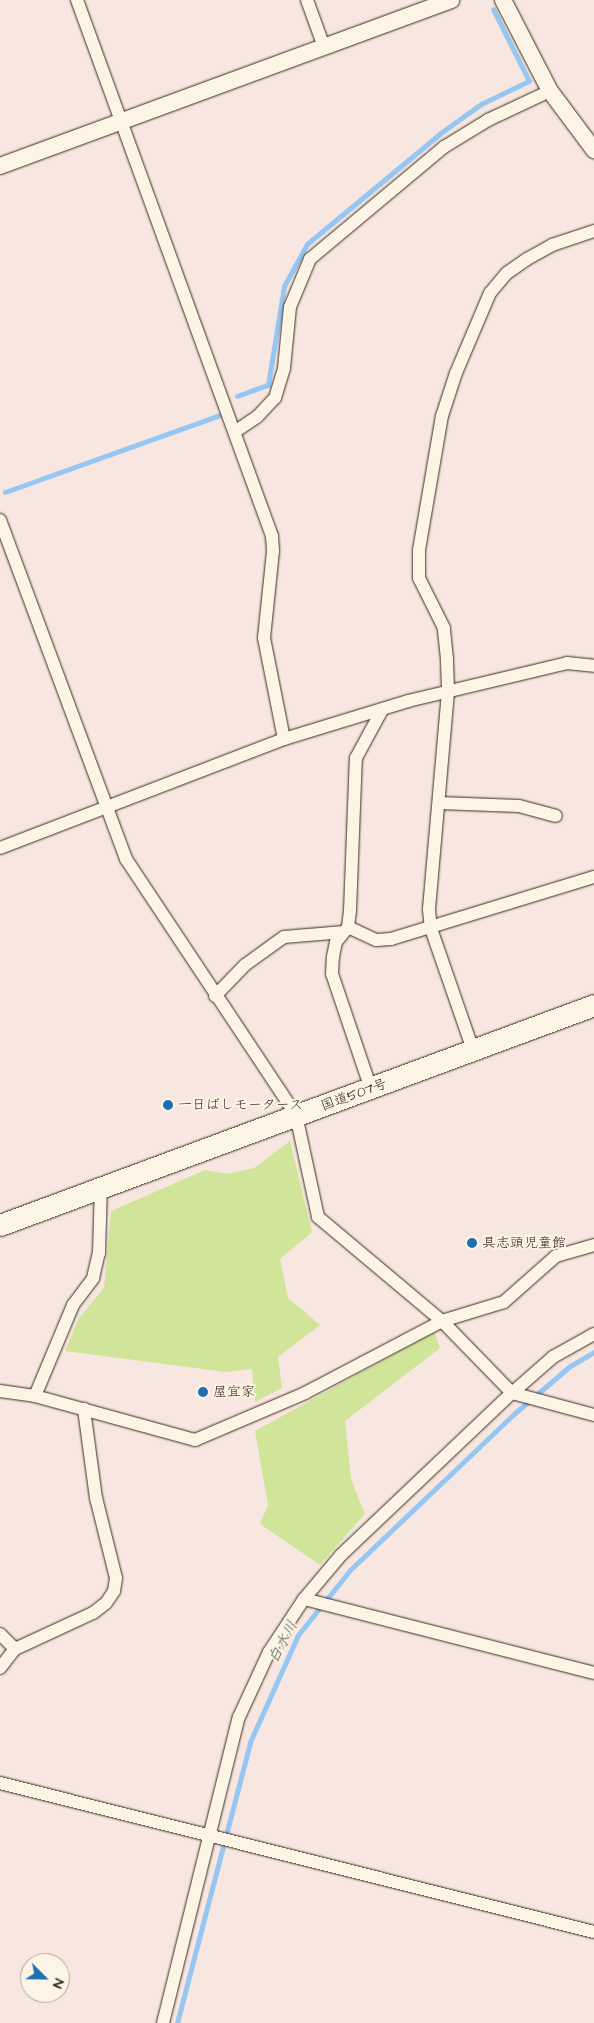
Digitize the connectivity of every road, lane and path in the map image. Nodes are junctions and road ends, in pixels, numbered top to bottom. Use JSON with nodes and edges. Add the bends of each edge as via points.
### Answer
{"nodes":[{"id":1,"x":77,"y":0,"type":"edge"},
{"id":2,"x":307,"y":0,"type":"edge"},
{"id":3,"x":451,"y":0,"type":"edge"},
{"id":4,"x":503,"y":0,"type":"edge"},
{"id":5,"x":324,"y":46,"type":"junction"},
{"id":6,"x":550,"y":91,"type":"junction"},
{"id":7,"x":122,"y":121,"type":"junction"},
{"id":8,"x":594,"y":150,"type":"edge"},
{"id":9,"x":0,"y":166,"type":"edge"},
{"id":10,"x":594,"y":231,"type":"edge"},
{"id":11,"x":236,"y":431,"type":"junction"},
{"id":12,"x":0,"y":520,"type":"edge"},
{"id":13,"x":594,"y":666,"type":"edge"},
{"id":14,"x":448,"y":690,"type":"junction"},
{"id":15,"x":382,"y":710,"type":"junction"},
{"id":16,"x":284,"y":739,"type":"junction"},
{"id":17,"x":440,"y":803,"type":"junction"},
{"id":18,"x":104,"y":806,"type":"junction"},
{"id":19,"x":556,"y":816,"type":"dead end"},
{"id":20,"x":0,"y":848,"type":"edge"},
{"id":21,"x":594,"y":877,"type":"edge"},
{"id":22,"x":346,"y":929,"type":"junction"},
{"id":23,"x":431,"y":929,"type":"junction"},
{"id":24,"x":215,"y":996,"type":"junction"},
{"id":25,"x":594,"y":1005,"type":"edge"},
{"id":26,"x":473,"y":1050,"type":"junction"},
{"id":27,"x":371,"y":1090,"type":"junction"},
{"id":28,"x":296,"y":1115,"type":"junction"},
{"id":29,"x":101,"y":1187,"type":"junction"},
{"id":30,"x":0,"y":1224,"type":"edge"},
{"id":31,"x":594,"y":1245,"type":"edge"},
{"id":32,"x":442,"y":1321,"type":"junction"},
{"id":33,"x":594,"y":1334,"type":"edge"},
{"id":34,"x":0,"y":1391,"type":"edge"},
{"id":35,"x":512,"y":1393,"type":"junction"},
{"id":36,"x":35,"y":1396,"type":"junction"},
{"id":37,"x":84,"y":1409,"type":"junction"},
{"id":38,"x":594,"y":1415,"type":"edge"},
{"id":39,"x":304,"y":1599,"type":"junction"},
{"id":40,"x":0,"y":1634,"type":"edge"},
{"id":41,"x":15,"y":1650,"type":"junction"},
{"id":42,"x":0,"y":1668,"type":"edge"},
{"id":43,"x":594,"y":1673,"type":"edge"},
{"id":44,"x":0,"y":1783,"type":"edge"},
{"id":45,"x":208,"y":1834,"type":"junction"},
{"id":46,"x":594,"y":1932,"type":"edge"},
{"id":47,"x":163,"y":2023,"type":"edge"}],
"edges":[{"from":1,"to":7,"type":"street"},
{"from":2,"to":5,"type":"street"},
{"from":3,"to":5,"type":"street"},
{"from":4,"to":6,"type":"street"},
{"from":5,"to":7,"type":"street"},
{"from":6,"to":8,"type":"street"},
{"from":6,"to":11,"type":"street","via":[[488,120],[444,147],[310,259],[290,307],[284,368],[277,391],[257,417]]},
{"from":7,"to":9,"type":"street"},
{"from":7,"to":11,"type":"street"},
{"from":10,"to":14,"type":"street","via":[[552,245],[527,258],[507,273],[490,293],[456,373],[442,416],[417,566],[422,584],[444,628]]},
{"from":11,"to":16,"type":"street","via":[[272,536],[264,638]]},
{"from":12,"to":18,"type":"street"},
{"from":13,"to":14,"type":"street","via":[[567,663]]},
{"from":14,"to":15,"type":"street"},
{"from":14,"to":17,"type":"street"},
{"from":15,"to":16,"type":"street"},
{"from":15,"to":22,"type":"street","via":[[356,758]]},
{"from":16,"to":18,"type":"street"},
{"from":17,"to":19,"type":"street","via":[[519,806]]},
{"from":17,"to":23,"type":"street","via":[[429,909]]},
{"from":18,"to":20,"type":"street"},
{"from":18,"to":24,"type":"street","via":[[126,859]]},
{"from":21,"to":23,"type":"street"},
{"from":22,"to":23,"type":"street","via":[[376,940]]},
{"from":22,"to":24,"type":"street","via":[[284,937],[245,964]]},
{"from":22,"to":27,"type":"street","via":[[336,942],[332,974]]},
{"from":23,"to":26,"type":"street"},
{"from":24,"to":28,"type":"street"},
{"from":25,"to":26,"type":"highway","name":"国道507号"},
{"from":26,"to":27,"type":"highway","name":"国道507号"},
{"from":27,"to":28,"type":"highway","name":"国道507号"},
{"from":28,"to":29,"type":"highway","name":"国道507号"},
{"from":28,"to":32,"type":"street","via":[[318,1217]]},
{"from":29,"to":30,"type":"highway","name":"国道507号"},
{"from":29,"to":36,"type":"street","via":[[99,1253],[93,1278],[73,1305]]},
{"from":31,"to":32,"type":"street","via":[[556,1256],[504,1302]]},
{"from":32,"to":35,"type":"street"},
{"from":32,"to":37,"type":"street","via":[[305,1393],[195,1440]]},
{"from":33,"to":35,"type":"street","via":[[554,1357]]},
{"from":34,"to":36,"type":"street"},
{"from":35,"to":38,"type":"street"},
{"from":35,"to":39,"type":"street","via":[[341,1555]]},
{"from":36,"to":37,"type":"street"},
{"from":37,"to":41,"type":"street","via":[[96,1498],[116,1578],[114,1591],[106,1604],[93,1613]]},
{"from":39,"to":43,"type":"street"},
{"from":39,"to":45,"type":"street","via":[[269,1652],[240,1717]]},
{"from":40,"to":41,"type":"street"},
{"from":41,"to":42,"type":"street"},
{"from":44,"to":45,"type":"street"},
{"from":45,"to":46,"type":"street"},
{"from":45,"to":47,"type":"street"}]}
